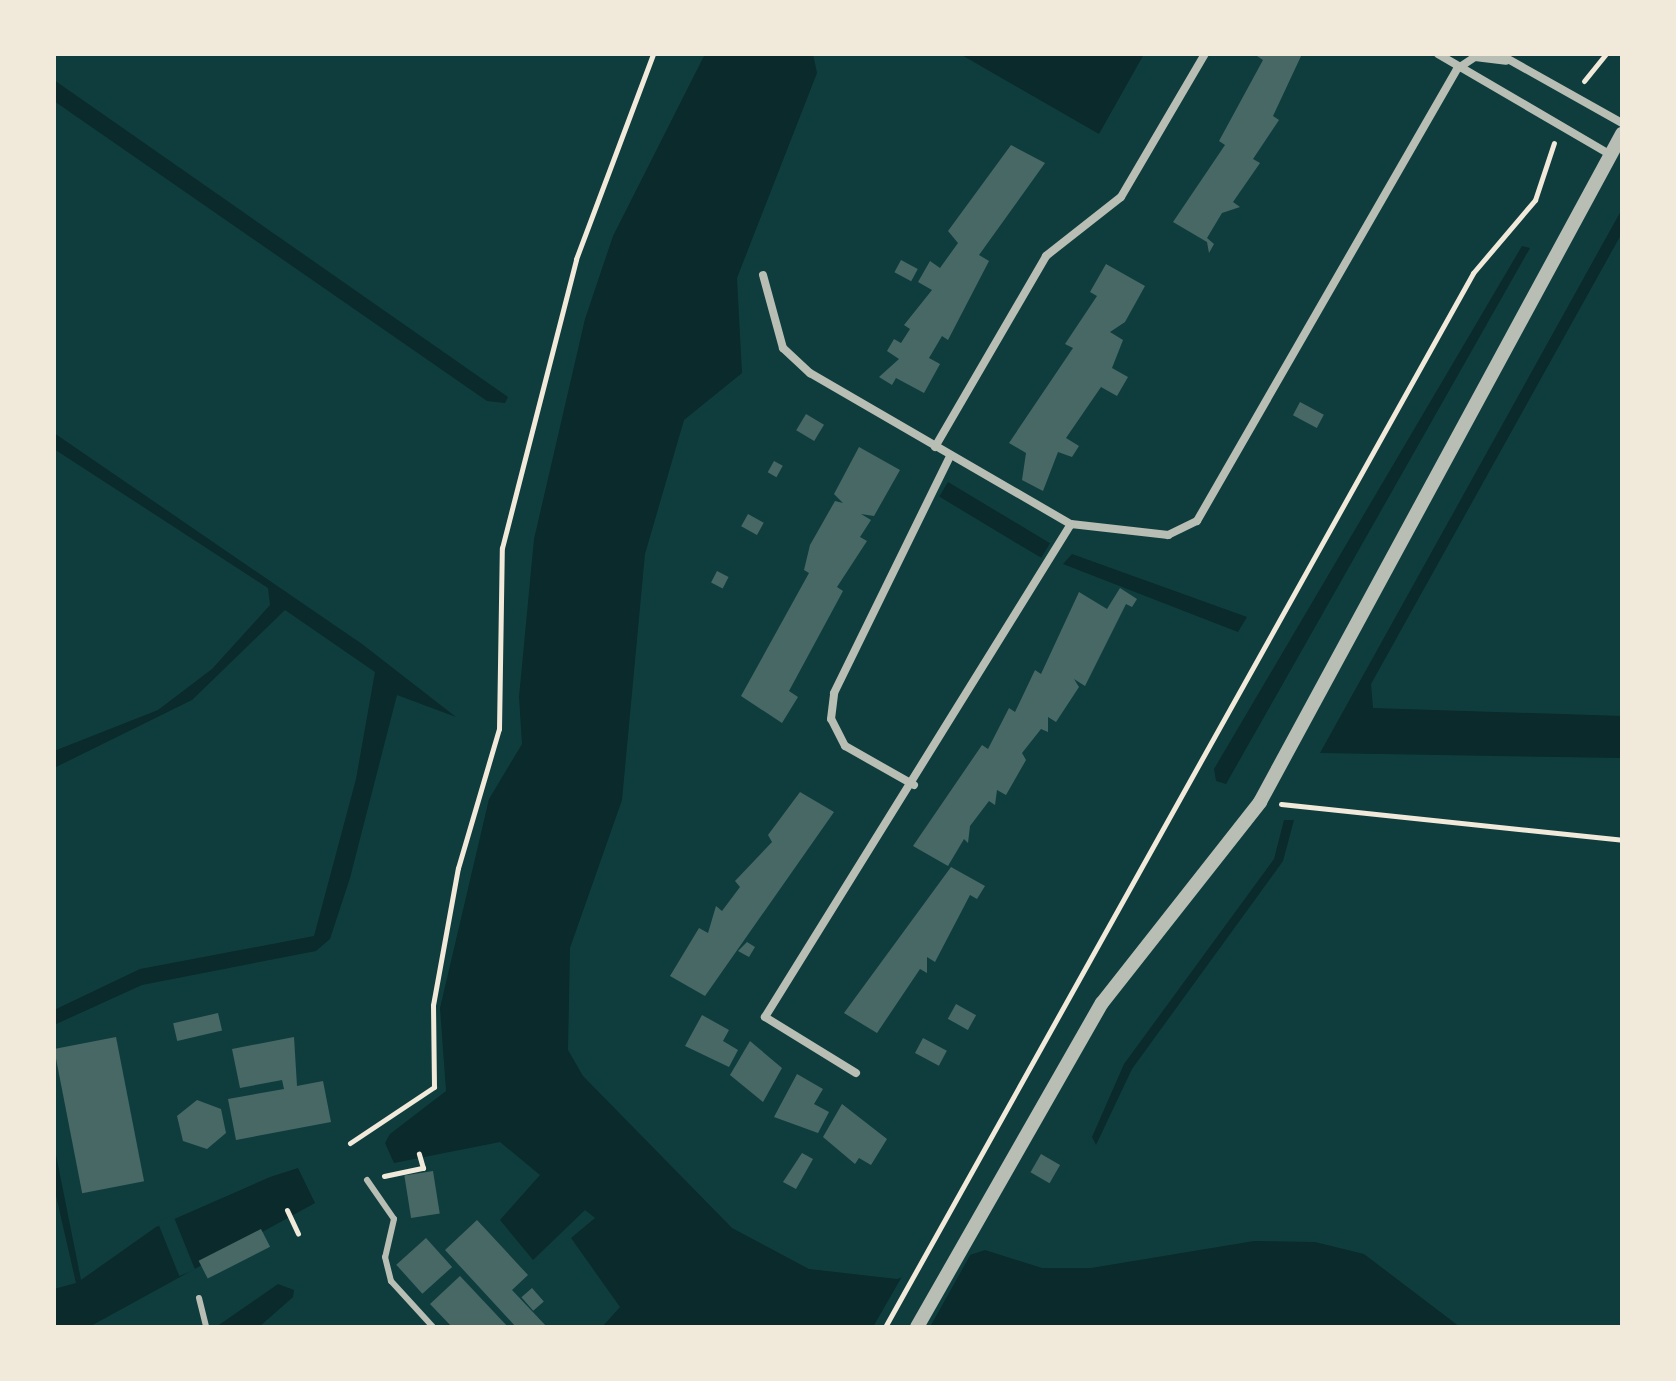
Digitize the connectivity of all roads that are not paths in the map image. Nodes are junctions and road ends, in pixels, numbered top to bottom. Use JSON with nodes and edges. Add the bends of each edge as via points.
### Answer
{"nodes":[{"id":1,"x":1205,"y":54,"type":"edge"},
{"id":2,"x":1438,"y":54,"type":"edge"},
{"id":3,"x":1503,"y":58,"type":"edge"},
{"id":4,"x":1457,"y":69,"type":"junction"},
{"id":5,"x":1622,"y":123,"type":"edge"},
{"id":6,"x":1622,"y":134,"type":"edge"},
{"id":7,"x":1611,"y":155,"type":"junction"},
{"id":8,"x":763,"y":275,"type":"dead end"},
{"id":9,"x":935,"y":447,"type":"junction"},
{"id":10,"x":950,"y":456,"type":"junction"},
{"id":11,"x":1071,"y":524,"type":"junction"},
{"id":12,"x":914,"y":785,"type":"junction"},
{"id":13,"x":856,"y":1073,"type":"dead end"},
{"id":14,"x":367,"y":1180,"type":"road end"},
{"id":15,"x":199,"y":1298,"type":"dead end"},
{"id":16,"x":206,"y":1327,"type":"edge"},
{"id":17,"x":433,"y":1327,"type":"edge"},
{"id":18,"x":917,"y":1327,"type":"edge"}],
"edges":[{"from":1,"to":9,"type":"street","via":[[1121,197],[1046,256]]},
{"from":2,"to":4,"type":"street"},
{"from":3,"to":4,"type":"street","via":[[1475,57]]},
{"from":3,"to":5,"type":"street"},
{"from":4,"to":7,"type":"street"},
{"from":4,"to":11,"type":"street","via":[[1197,521],[1168,535]]},
{"from":6,"to":7,"type":"street"},
{"from":7,"to":18,"type":"street","via":[[1260,802],[1102,1003]]},
{"from":8,"to":9,"type":"street","via":[[783,348],[810,373]]},
{"from":9,"to":10,"type":"street"},
{"from":10,"to":11,"type":"street"},
{"from":10,"to":12,"type":"street","via":[[834,693],[831,719],[845,746]]},
{"from":11,"to":12,"type":"street"},
{"from":12,"to":13,"type":"street","via":[[889,812],[765,1017]]},
{"from":14,"to":17,"type":"lane","via":[[394,1219],[385,1257],[391,1281]]},
{"from":15,"to":16,"type":"lane"}]}
